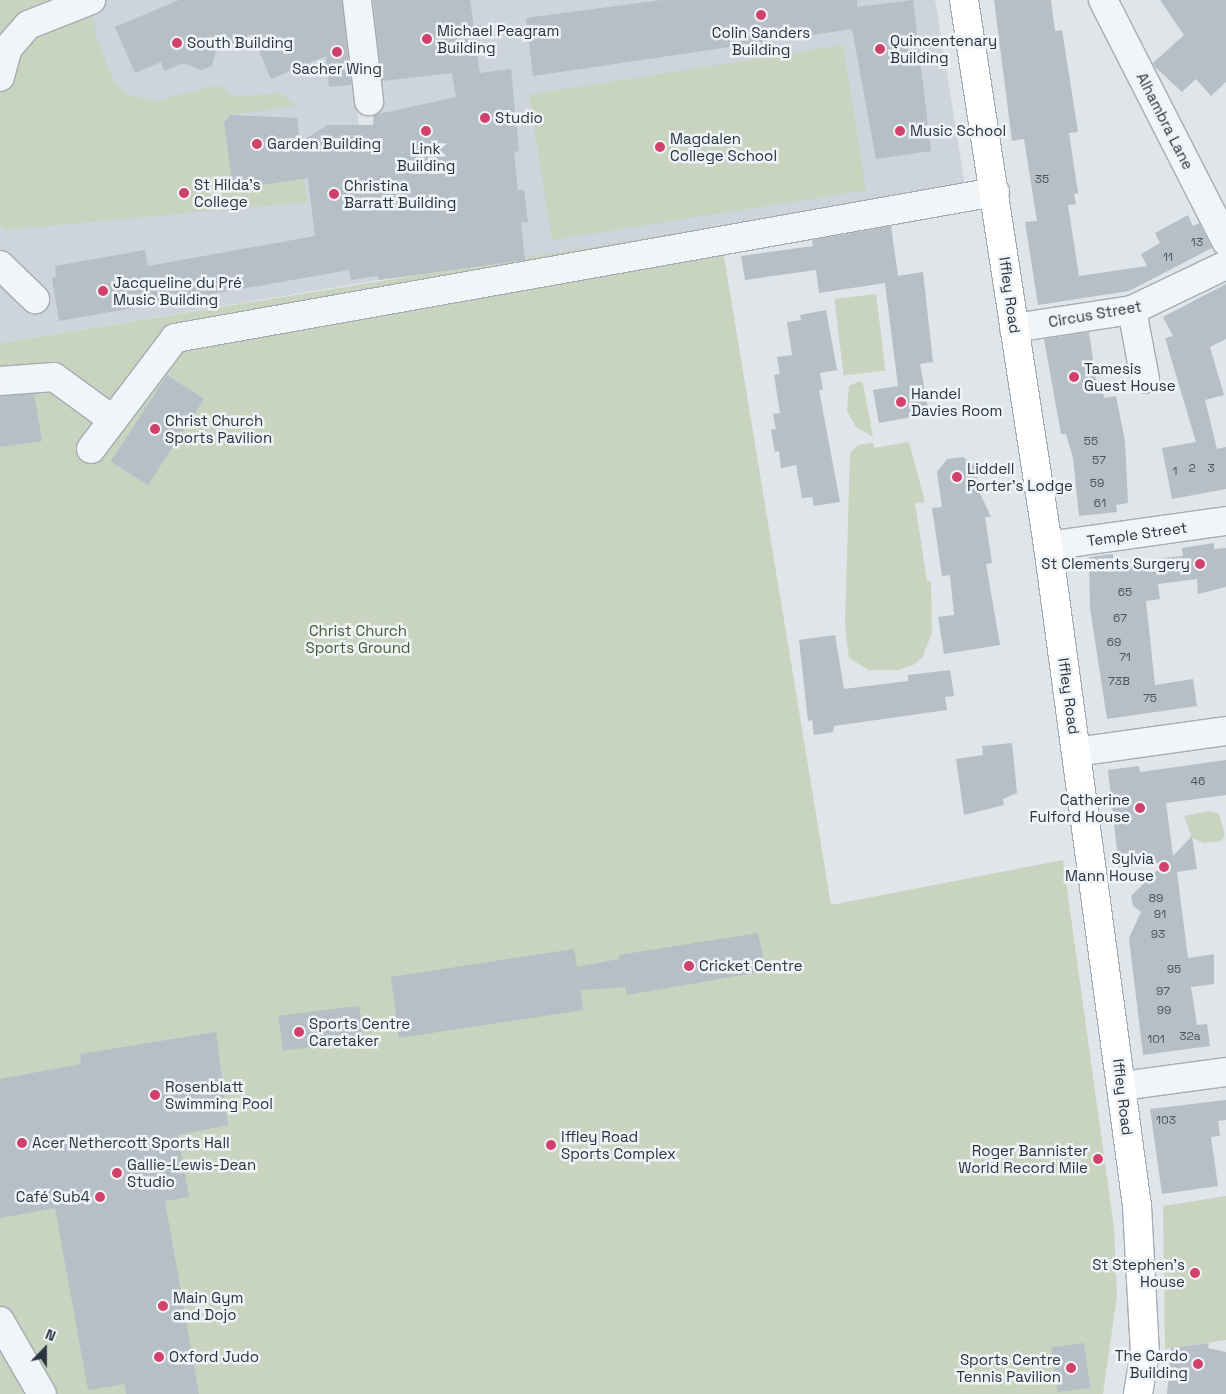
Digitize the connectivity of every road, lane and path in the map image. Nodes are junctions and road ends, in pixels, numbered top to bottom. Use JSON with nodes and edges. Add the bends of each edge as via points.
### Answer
{"nodes":[{"id":1,"x":92,"y":0,"type":"edge"},
{"id":2,"x":356,"y":0,"type":"edge"},
{"id":3,"x":964,"y":0,"type":"edge"},
{"id":4,"x":1103,"y":0,"type":"edge"},
{"id":5,"x":0,"y":77,"type":"edge"},
{"id":6,"x":369,"y":101,"type":"dead end"},
{"id":7,"x":995,"y":192,"type":"junction"},
{"id":8,"x":1226,"y":241,"type":"edge"},
{"id":9,"x":0,"y":265,"type":"edge"},
{"id":10,"x":1226,"y":265,"type":"edge"},
{"id":11,"x":35,"y":299,"type":"dead end"},
{"id":12,"x":1132,"y":310,"type":"junction"},
{"id":13,"x":1014,"y":328,"type":"junction"},
{"id":14,"x":1145,"y":379,"type":"dead end"},
{"id":15,"x":0,"y":381,"type":"edge"},
{"id":16,"x":113,"y":420,"type":"junction"},
{"id":17,"x":90,"y":449,"type":"dead end"},
{"id":18,"x":1226,"y":521,"type":"edge"},
{"id":19,"x":1048,"y":546,"type":"junction"},
{"id":20,"x":1226,"y":731,"type":"edge"},
{"id":21,"x":1076,"y":752,"type":"junction"},
{"id":22,"x":1226,"y":1072,"type":"edge"},
{"id":23,"x":1122,"y":1086,"type":"junction"},
{"id":24,"x":0,"y":1321,"type":"edge"},
{"id":25,"x":42,"y":1394,"type":"edge"},
{"id":26,"x":1138,"y":1394,"type":"edge"}],
"edges":[{"from":1,"to":5,"type":"street","via":[[28,25],[8,48]]},
{"from":2,"to":6,"type":"street"},
{"from":3,"to":7,"type":"main road","name":"Iffley Road"},
{"from":4,"to":8,"type":"street","name":"Alhambra Lane"},
{"from":7,"to":13,"type":"main road","name":"Iffley Road"},
{"from":7,"to":16,"type":"street","via":[[175,338]]},
{"from":9,"to":11,"type":"street"},
{"from":10,"to":12,"type":"street","name":"Circus Street"},
{"from":12,"to":13,"type":"street","name":"Circus Street"},
{"from":12,"to":14,"type":"street"},
{"from":13,"to":19,"type":"main road","name":"Iffley Road"},
{"from":15,"to":16,"type":"street","via":[[54,377]]},
{"from":16,"to":17,"type":"street"},
{"from":18,"to":19,"type":"street","name":"Temple Street"},
{"from":19,"to":21,"type":"main road","name":"Iffley Road"},
{"from":20,"to":21,"type":"street"},
{"from":21,"to":23,"type":"main road","name":"Iffley Road"},
{"from":22,"to":23,"type":"street"},
{"from":23,"to":26,"type":"main road","name":"Iffley Road","via":[[1142,1278],[1145,1352]]},
{"from":24,"to":25,"type":"street"}]}
